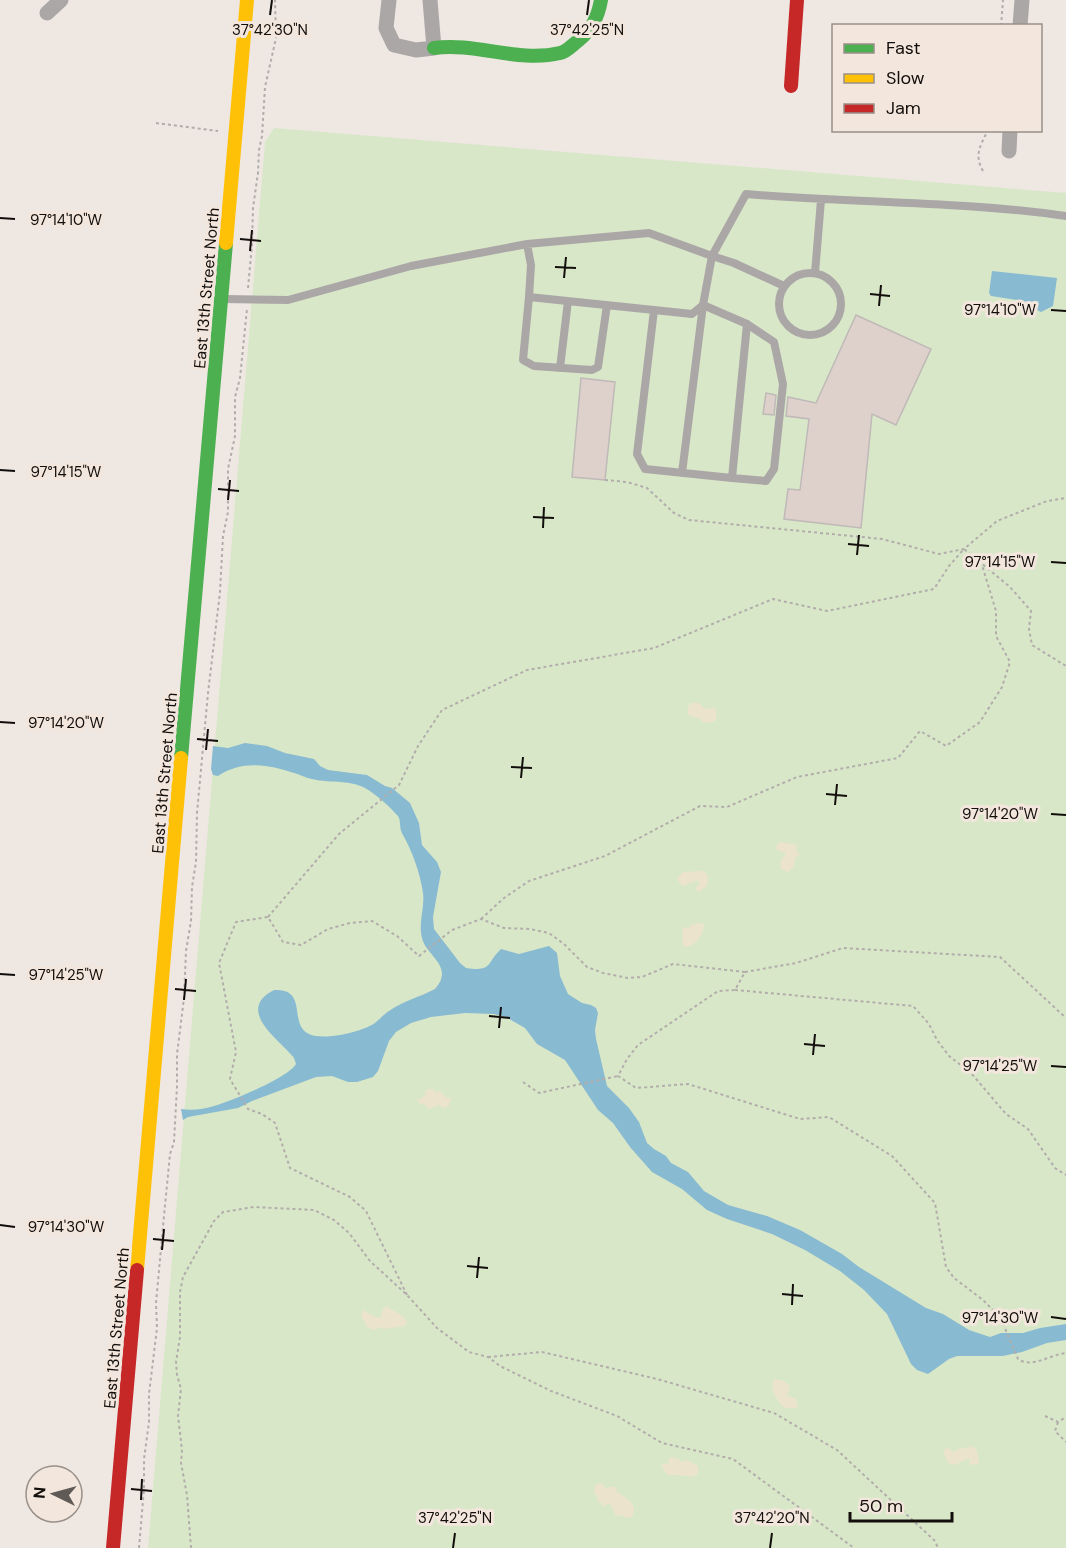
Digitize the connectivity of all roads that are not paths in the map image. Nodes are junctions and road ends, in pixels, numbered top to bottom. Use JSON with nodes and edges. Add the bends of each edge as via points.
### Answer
{"nodes":[{"id":1,"x":61,"y":0,"type":"edge"},
{"id":2,"x":247,"y":0,"type":"edge"},
{"id":3,"x":389,"y":0,"type":"edge"},
{"id":4,"x":430,"y":0,"type":"edge"},
{"id":5,"x":601,"y":0,"type":"edge"},
{"id":6,"x":797,"y":0,"type":"edge"},
{"id":7,"x":1022,"y":0,"type":"edge"},
{"id":8,"x":47,"y":13,"type":"dead end"},
{"id":9,"x":1020,"y":24,"type":"edge"},
{"id":10,"x":434,"y":48,"type":"junction"},
{"id":11,"x":791,"y":86,"type":"dead end"},
{"id":12,"x":1010,"y":132,"type":"edge"},
{"id":13,"x":1009,"y":152,"type":"dead end"},
{"id":14,"x":821,"y":200,"type":"junction"},
{"id":15,"x":1066,"y":216,"type":"edge"},
{"id":16,"x":527,"y":244,"type":"junction"},
{"id":17,"x":712,"y":256,"type":"junction"},
{"id":18,"x":815,"y":273,"type":"junction"},
{"id":19,"x":784,"y":286,"type":"junction"},
{"id":20,"x":529,"y":297,"type":"junction"},
{"id":21,"x":222,"y":299,"type":"junction"},
{"id":22,"x":568,"y":301,"type":"junction"},
{"id":23,"x":607,"y":305,"type":"junction"},
{"id":24,"x":703,"y":305,"type":"junction"},
{"id":25,"x":654,"y":310,"type":"junction"},
{"id":26,"x":747,"y":324,"type":"junction"},
{"id":27,"x":560,"y":368,"type":"junction"},
{"id":28,"x":682,"y":473,"type":"junction"},
{"id":29,"x":732,"y":478,"type":"junction"},
{"id":30,"x":113,"y":1548,"type":"edge"}],
"edges":[{"from":1,"to":8,"type":"street"},
{"from":2,"to":21,"type":"main road","name":"East 13th Street North"},
{"from":3,"to":10,"type":"street","via":[[386,28],[393,45],[416,50]]},
{"from":4,"to":10,"type":"street"},
{"from":5,"to":10,"type":"main road","via":[[588,32],[562,53],[517,56],[448,46]]},
{"from":6,"to":11,"type":"main road"},
{"from":7,"to":9,"type":"street"},
{"from":12,"to":13,"type":"street"},
{"from":14,"to":15,"type":"lane","via":[[968,206]]},
{"from":14,"to":17,"type":"lane","via":[[746,194]]},
{"from":14,"to":18,"type":"lane"},
{"from":16,"to":17,"type":"lane","via":[[649,233]]},
{"from":16,"to":20,"type":"lane","via":[[531,265]]},
{"from":16,"to":21,"type":"lane","via":[[411,266],[288,300]]},
{"from":17,"to":19,"type":"lane"},
{"from":17,"to":24,"type":"lane"},
{"from":18,"to":19,"type":"lane","via":[[800,274]]},
{"from":18,"to":19,"type":"lane","via":[[830,280],[840,297],[838,318],[824,332],[804,335],[786,325],[778,306]]},
{"from":20,"to":22,"type":"lane"},
{"from":20,"to":27,"type":"lane","via":[[523,360],[534,366]]},
{"from":21,"to":30,"type":"main road","name":"East 13th Street North"},
{"from":22,"to":23,"type":"lane"},
{"from":22,"to":27,"type":"lane"},
{"from":23,"to":25,"type":"lane"},
{"from":23,"to":27,"type":"lane","via":[[598,367]]},
{"from":24,"to":25,"type":"lane","via":[[692,314]]},
{"from":24,"to":26,"type":"lane"},
{"from":24,"to":28,"type":"lane"},
{"from":25,"to":28,"type":"lane","via":[[637,454],[645,469]]},
{"from":26,"to":29,"type":"lane"},
{"from":26,"to":29,"type":"lane","via":[[774,342],[783,384],[774,469],[766,481]]},
{"from":28,"to":29,"type":"lane"}]}
